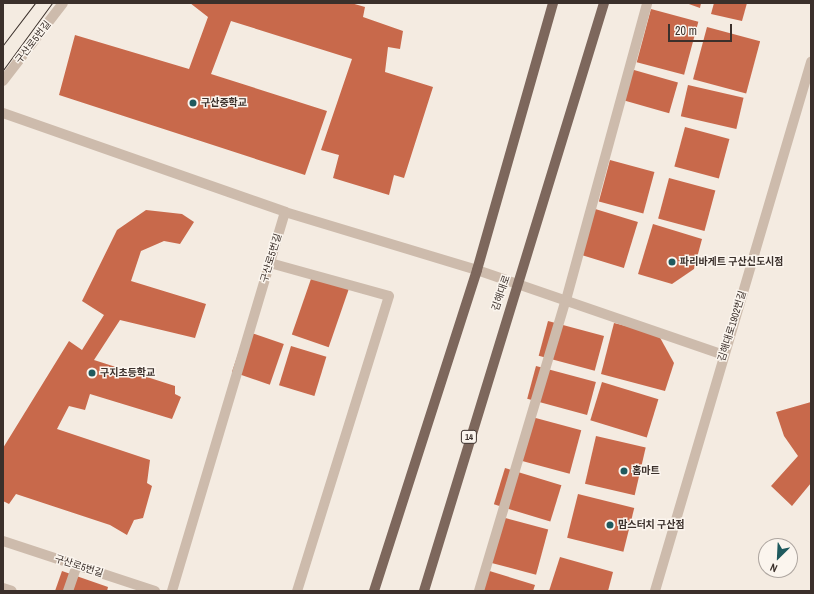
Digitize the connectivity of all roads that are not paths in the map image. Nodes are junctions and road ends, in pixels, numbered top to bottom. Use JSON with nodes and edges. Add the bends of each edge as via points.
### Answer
{"nodes":[{"id":1,"x":63,"y":3,"type":"edge"},
{"id":2,"x":553,"y":3,"type":"edge"},
{"id":3,"x":604,"y":3,"type":"edge"},
{"id":4,"x":647,"y":3,"type":"edge"},
{"id":5,"x":811,"y":62,"type":"edge"},
{"id":6,"x":3,"y":81,"type":"edge"},
{"id":7,"x":3,"y":113,"type":"edge"},
{"id":8,"x":285,"y":212,"type":"junction"},
{"id":9,"x":270,"y":263,"type":"junction"},
{"id":10,"x":477,"y":270,"type":"junction"},
{"id":11,"x":516,"y":284,"type":"junction"},
{"id":12,"x":566,"y":300,"type":"junction"},
{"id":13,"x":724,"y":355,"type":"junction"},
{"id":14,"x":3,"y":540,"type":"edge"},
{"id":15,"x":77,"y":565,"type":"junction"},
{"id":16,"x":3,"y":588,"type":"edge"},
{"id":17,"x":12,"y":591,"type":"edge"},
{"id":18,"x":68,"y":591,"type":"edge"},
{"id":19,"x":155,"y":591,"type":"edge"},
{"id":20,"x":172,"y":591,"type":"edge"},
{"id":21,"x":297,"y":591,"type":"edge"},
{"id":22,"x":374,"y":591,"type":"edge"},
{"id":23,"x":424,"y":591,"type":"edge"},
{"id":24,"x":479,"y":591,"type":"edge"},
{"id":25,"x":655,"y":591,"type":"edge"}],
"edges":[{"from":1,"to":6,"type":"street","name":"구산로5번길"},
{"from":2,"to":10,"type":"main road"},
{"from":3,"to":11,"type":"main road","name":"김해대로","number":"14"},
{"from":4,"to":12,"type":"street"},
{"from":5,"to":13,"type":"street","name":"김해대로1902번길"},
{"from":7,"to":8,"type":"street"},
{"from":8,"to":9,"type":"street","name":"구산로5번길"},
{"from":8,"to":10,"type":"street"},
{"from":9,"to":20,"type":"street","name":"구산로5번길"},
{"from":9,"to":21,"type":"street","via":[[389,296]]},
{"from":10,"to":11,"type":"street"},
{"from":10,"to":22,"type":"main road"},
{"from":11,"to":12,"type":"street"},
{"from":11,"to":23,"type":"main road","name":"김해대로","number":"14"},
{"from":12,"to":13,"type":"street"},
{"from":12,"to":24,"type":"street"},
{"from":13,"to":25,"type":"street","name":"김해대로1902번길"},
{"from":14,"to":15,"type":"street","name":"구산로5번길"},
{"from":15,"to":18,"type":"street"},
{"from":15,"to":19,"type":"street","name":"구산로5번길"},
{"from":16,"to":17,"type":"street"}]}
